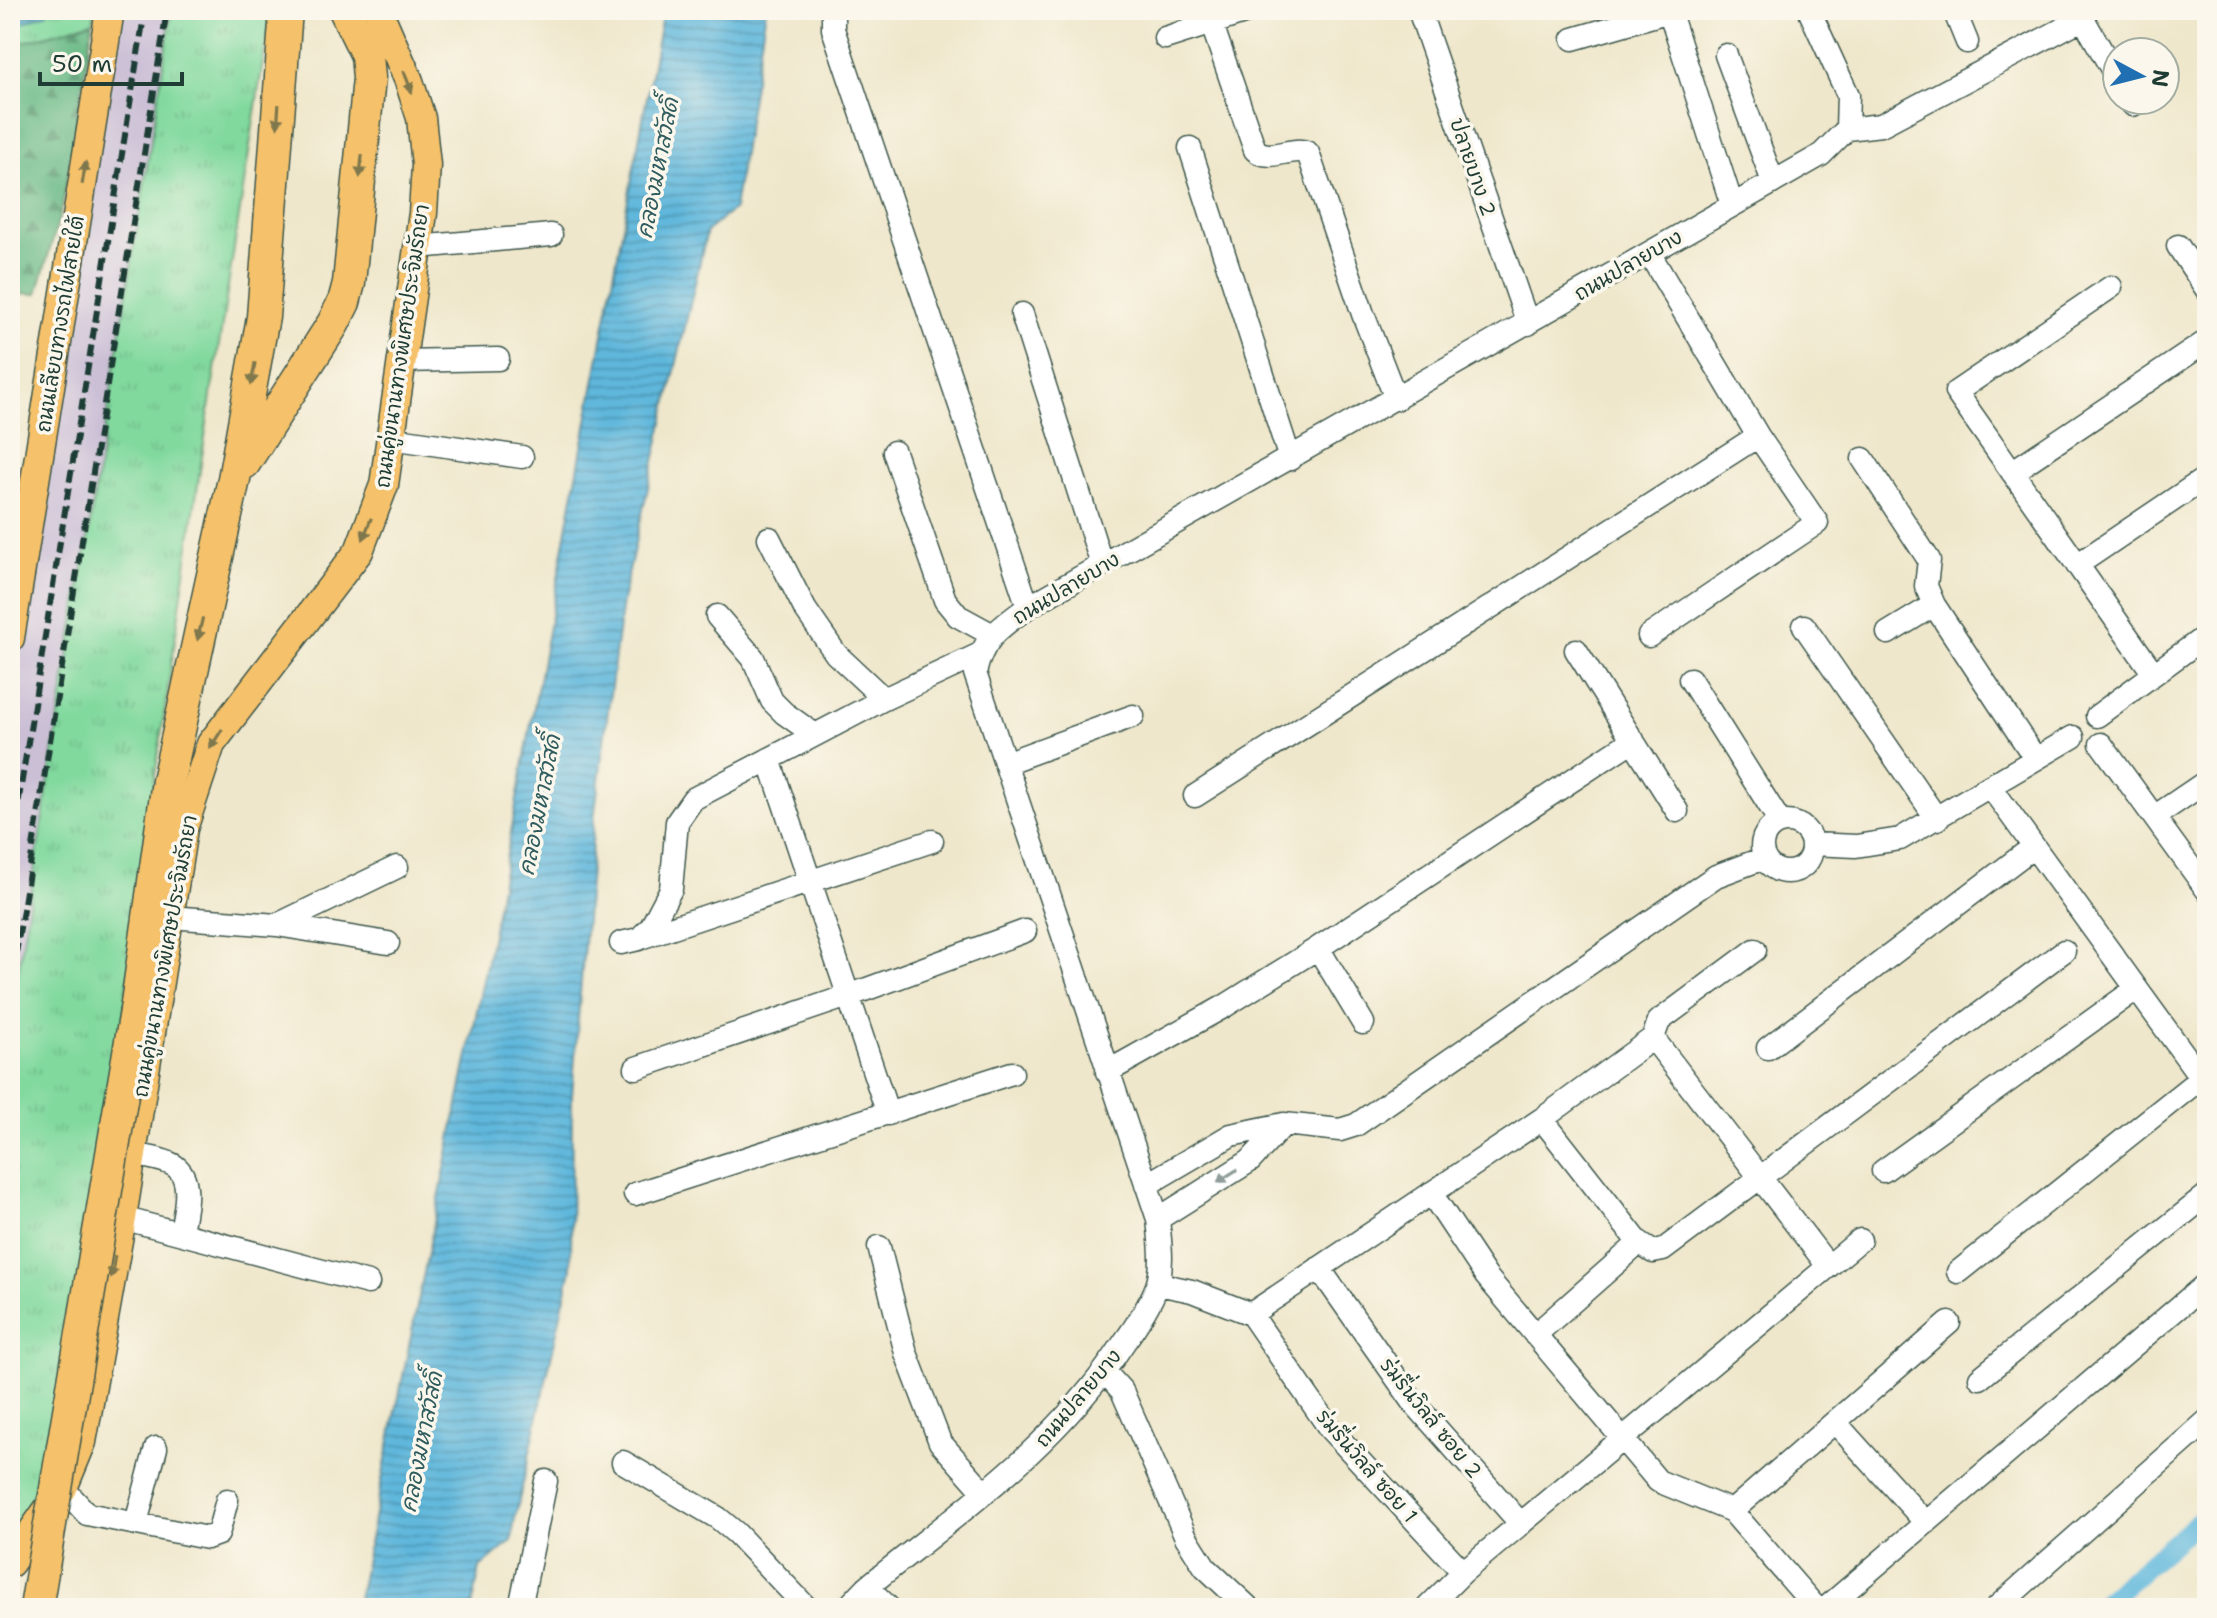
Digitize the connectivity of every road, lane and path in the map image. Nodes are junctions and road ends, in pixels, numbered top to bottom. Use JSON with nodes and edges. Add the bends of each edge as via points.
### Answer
{"nodes":[{"id":1,"x":110,"y":10,"type":"edge"},
{"id":2,"x":286,"y":10,"type":"edge"},
{"id":3,"x":345,"y":10,"type":"edge"},
{"id":4,"x":378,"y":10,"type":"edge"},
{"id":5,"x":833,"y":10,"type":"edge"},
{"id":6,"x":1419,"y":10,"type":"edge"},
{"id":7,"x":1670,"y":10,"type":"edge"},
{"id":8,"x":1809,"y":10,"type":"edge"},
{"id":9,"x":1954,"y":10,"type":"edge"},
{"id":10,"x":1250,"y":11,"type":"edge"},
{"id":11,"x":1210,"y":17,"type":"edge"},
{"id":12,"x":1165,"y":38,"type":"dead end"},
{"id":13,"x":1573,"y":39,"type":"dead end"},
{"id":14,"x":1967,"y":42,"type":"dead end"},
{"id":15,"x":2101,"y":50,"type":"edge"},
{"id":16,"x":1726,"y":55,"type":"dead end"},
{"id":17,"x":1847,"y":129,"type":"junction"},
{"id":18,"x":1190,"y":148,"type":"dead end"},
{"id":19,"x":1773,"y":182,"type":"junction"},
{"id":20,"x":1732,"y":205,"type":"junction"},
{"id":21,"x":551,"y":235,"type":"dead end"},
{"id":22,"x":2178,"y":246,"type":"dead end"},
{"id":23,"x":418,"y":247,"type":"junction"},
{"id":24,"x":1649,"y":253,"type":"junction"},
{"id":25,"x":2111,"y":287,"type":"dead end"},
{"id":26,"x":2207,"y":290,"type":"edge"},
{"id":27,"x":1022,"y":314,"type":"dead end"},
{"id":28,"x":1528,"y":324,"type":"junction"},
{"id":29,"x":2207,"y":341,"type":"edge"},
{"id":30,"x":498,"y":359,"type":"dead end"},
{"id":31,"x":402,"y":361,"type":"junction"},
{"id":32,"x":1396,"y":399,"type":"junction"},
{"id":33,"x":1758,"y":436,"type":"junction"},
{"id":34,"x":391,"y":438,"type":"junction"},
{"id":35,"x":894,"y":452,"type":"dead end"},
{"id":36,"x":522,"y":457,"type":"dead end"},
{"id":37,"x":1290,"y":459,"type":"junction"},
{"id":38,"x":1863,"y":459,"type":"dead end"},
{"id":39,"x":2012,"y":472,"type":"junction"},
{"id":40,"x":2207,"y":477,"type":"edge"},
{"id":41,"x":234,"y":479,"type":"junction"},
{"id":42,"x":769,"y":538,"type":"dead end"},
{"id":43,"x":1102,"y":565,"type":"junction"},
{"id":44,"x":2077,"y":565,"type":"junction"},
{"id":45,"x":1934,"y":605,"type":"junction"},
{"id":46,"x":1028,"y":607,"type":"junction"},
{"id":47,"x":717,"y":616,"type":"dead end"},
{"id":48,"x":1804,"y":626,"type":"dead end"},
{"id":49,"x":1888,"y":633,"type":"dead end"},
{"id":50,"x":2207,"y":635,"type":"edge"},
{"id":51,"x":1649,"y":636,"type":"dead end"},
{"id":52,"x":10,"y":638,"type":"edge"},
{"id":53,"x":986,"y":644,"type":"junction"},
{"id":54,"x":1576,"y":650,"type":"dead end"},
{"id":55,"x":2154,"y":674,"type":"junction"},
{"id":56,"x":1690,"y":679,"type":"dead end"},
{"id":57,"x":884,"y":699,"type":"junction"},
{"id":58,"x":1133,"y":716,"type":"dead end"},
{"id":59,"x":2097,"y":716,"type":"junction"},
{"id":60,"x":815,"y":735,"type":"junction"},
{"id":61,"x":2073,"y":737,"type":"junction"},
{"id":62,"x":1633,"y":740,"type":"junction"},
{"id":63,"x":2101,"y":744,"type":"junction"},
{"id":64,"x":2035,"y":758,"type":"junction"},
{"id":65,"x":769,"y":759,"type":"junction"},
{"id":66,"x":1005,"y":763,"type":"junction"},
{"id":67,"x":2207,"y":781,"type":"edge"},
{"id":68,"x":1990,"y":786,"type":"junction"},
{"id":69,"x":1195,"y":796,"type":"dead end"},
{"id":70,"x":1677,"y":811,"type":"dead end"},
{"id":71,"x":2154,"y":817,"type":"junction"},
{"id":72,"x":1937,"y":819,"type":"junction"},
{"id":73,"x":1780,"y":822,"type":"junction"},
{"id":74,"x":932,"y":841,"type":"dead end"},
{"id":75,"x":1812,"y":844,"type":"junction"},
{"id":76,"x":2032,"y":848,"type":"junction"},
{"id":77,"x":1764,"y":858,"type":"junction"},
{"id":78,"x":397,"y":867,"type":"dead end"},
{"id":79,"x":810,"y":881,"type":"junction"},
{"id":80,"x":2207,"y":890,"type":"edge"},
{"id":81,"x":170,"y":917,"type":"junction"},
{"id":82,"x":277,"y":925,"type":"junction"},
{"id":83,"x":1025,"y":931,"type":"dead end"},
{"id":84,"x":388,"y":943,"type":"dead end"},
{"id":85,"x":1318,"y":948,"type":"junction"},
{"id":86,"x":1755,"y":950,"type":"dead end"},
{"id":87,"x":2064,"y":951,"type":"dead end"},
{"id":88,"x":2136,"y":989,"type":"junction"},
{"id":89,"x":848,"y":996,"type":"junction"},
{"id":90,"x":1363,"y":1023,"type":"dead end"},
{"id":91,"x":1653,"y":1038,"type":"junction"},
{"id":92,"x":1768,"y":1048,"type":"dead end"},
{"id":93,"x":636,"y":1068,"type":"dead end"},
{"id":94,"x":1107,"y":1072,"type":"junction"},
{"id":95,"x":1012,"y":1073,"type":"dead end"},
{"id":96,"x":2204,"y":1082,"type":"edge"},
{"id":97,"x":888,"y":1114,"type":"junction"},
{"id":98,"x":1542,"y":1119,"type":"junction"},
{"id":99,"x":1284,"y":1124,"type":"junction"},
{"id":100,"x":132,"y":1154,"type":"junction"},
{"id":101,"x":1883,"y":1171,"type":"dead end"},
{"id":102,"x":1761,"y":1177,"type":"junction"},
{"id":103,"x":1146,"y":1185,"type":"junction"},
{"id":104,"x":1431,"y":1193,"type":"junction"},
{"id":105,"x":635,"y":1194,"type":"dead end"},
{"id":106,"x":2207,"y":1195,"type":"edge"},
{"id":107,"x":122,"y":1218,"type":"junction"},
{"id":108,"x":1158,"y":1219,"type":"junction"},
{"id":109,"x":181,"y":1232,"type":"junction"},
{"id":110,"x":1860,"y":1240,"type":"dead end"},
{"id":111,"x":1639,"y":1243,"type":"junction"},
{"id":112,"x":879,"y":1247,"type":"dead end"},
{"id":113,"x":1828,"y":1266,"type":"junction"},
{"id":114,"x":1319,"y":1268,"type":"junction"},
{"id":115,"x":1958,"y":1272,"type":"dead end"},
{"id":116,"x":368,"y":1283,"type":"dead end"},
{"id":117,"x":2207,"y":1283,"type":"edge"},
{"id":118,"x":1158,"y":1284,"type":"junction"},
{"id":119,"x":1251,"y":1314,"type":"junction"},
{"id":120,"x":1949,"y":1323,"type":"dead end"},
{"id":121,"x":1535,"y":1335,"type":"junction"},
{"id":122,"x":1105,"y":1372,"type":"junction"},
{"id":123,"x":1980,"y":1378,"type":"dead end"},
{"id":124,"x":2207,"y":1421,"type":"edge"},
{"id":125,"x":1835,"y":1422,"type":"junction"},
{"id":126,"x":1623,"y":1438,"type":"junction"},
{"id":127,"x":156,"y":1448,"type":"dead end"},
{"id":128,"x":623,"y":1462,"type":"dead end"},
{"id":129,"x":546,"y":1481,"type":"dead end"},
{"id":130,"x":63,"y":1488,"type":"junction"},
{"id":131,"x":985,"y":1493,"type":"junction"},
{"id":132,"x":227,"y":1500,"type":"dead end"},
{"id":133,"x":1732,"y":1511,"type":"junction"},
{"id":134,"x":136,"y":1523,"type":"junction"},
{"id":135,"x":1926,"y":1523,"type":"junction"},
{"id":136,"x":1521,"y":1524,"type":"junction"},
{"id":137,"x":10,"y":1563,"type":"edge"},
{"id":138,"x":1463,"y":1572,"type":"junction"},
{"id":139,"x":867,"y":1587,"type":"junction"},
{"id":140,"x":36,"y":1608,"type":"edge"},
{"id":141,"x":520,"y":1608,"type":"edge"},
{"id":142,"x":807,"y":1608,"type":"edge"},
{"id":143,"x":847,"y":1608,"type":"edge"},
{"id":144,"x":889,"y":1608,"type":"edge"},
{"id":145,"x":1249,"y":1608,"type":"edge"},
{"id":146,"x":1427,"y":1608,"type":"edge"},
{"id":147,"x":1816,"y":1608,"type":"edge"},
{"id":148,"x":1826,"y":1608,"type":"edge"},
{"id":149,"x":1996,"y":1608,"type":"edge"}],
"edges":[{"from":52,"to":1,"type":"main road","name":"ถนนเลียบทางรถไฟสายใต้","one_way":true},
{"from":2,"to":41,"type":"highway","one_way":true,"via":[[263,317]]},
{"from":3,"to":41,"type":"highway","one_way":true,"via":[[367,55],[369,78],[349,283],[333,324]]},
{"from":4,"to":23,"type":"main road","name":"ถนนคู่ขนานทางพิเศษประจิมรัถยา","one_way":true,"via":[[421,118],[426,165]]},
{"from":5,"to":46,"type":"street","via":[[833,29]]},
{"from":6,"to":28,"type":"street","name":"ปลายบาง 2"},
{"from":7,"to":13,"type":"street"},
{"from":7,"to":20,"type":"street"},
{"from":8,"to":17,"type":"street","via":[[1848,95]]},
{"from":9,"to":14,"type":"street"},
{"from":10,"to":11,"type":"street"},
{"from":11,"to":12,"type":"street"},
{"from":11,"to":32,"type":"street","via":[[1255,150],[1266,155],[1308,153]]},
{"from":15,"to":17,"type":"street","via":[[2085,22],[2078,21],[1881,125]]},
{"from":16,"to":19,"type":"street"},
{"from":17,"to":19,"type":"street","name":"ถนนปลายบาง","via":[[1821,155]]},
{"from":18,"to":37,"type":"street"},
{"from":19,"to":20,"type":"street","name":"ถนนปลายบาง"},
{"from":20,"to":24,"type":"street","name":"ถนนปลายบาง"},
{"from":21,"to":23,"type":"street"},
{"from":22,"to":26,"type":"street"},
{"from":23,"to":31,"type":"main road","name":"ถนนคู่ขนานทางพิเศษประจิมรัถยา"},
{"from":24,"to":28,"type":"street","name":"ถนนปลายบาง"},
{"from":24,"to":33,"type":"street"},
{"from":25,"to":39,"type":"street","via":[[1956,392]]},
{"from":27,"to":43,"type":"street"},
{"from":28,"to":32,"type":"street","name":"ถนนปลายบาง"},
{"from":29,"to":39,"type":"street"},
{"from":30,"to":31,"type":"street"},
{"from":31,"to":34,"type":"main road","name":"ถนนคู่ขนานทางพิเศษประจิมรัถยา"},
{"from":32,"to":37,"type":"street","name":"ถนนปลายบาง"},
{"from":33,"to":51,"type":"street","via":[[1817,523]]},
{"from":33,"to":69,"type":"street"},
{"from":34,"to":36,"type":"street"},
{"from":34,"to":81,"type":"main road","name":"ถนนคู่ขนานทางพิเศษประจิมรัถยา","one_way":true,"via":[[384,485],[359,551],[211,744],[183,829]]},
{"from":35,"to":53,"type":"street","via":[[945,600]]},
{"from":37,"to":43,"type":"street","name":"ถนนปลายบาง"},
{"from":38,"to":45,"type":"street","via":[[1929,560],[1926,586]]},
{"from":39,"to":44,"type":"street"},
{"from":40,"to":44,"type":"street"},
{"from":41,"to":140,"type":"highway","one_way":true,"bridge":true,"via":[[168,781],[136,1011]]},
{"from":42,"to":57,"type":"street","via":[[805,609],[836,654]]},
{"from":43,"to":46,"type":"street","name":"ถนนปลายบาง"},
{"from":44,"to":55,"type":"street"},
{"from":45,"to":49,"type":"street"},
{"from":45,"to":64,"type":"street"},
{"from":46,"to":53,"type":"street","name":"ถนนปลายบาง"},
{"from":47,"to":60,"type":"street","via":[[753,658],[772,701]]},
{"from":48,"to":72,"type":"street"},
{"from":50,"to":55,"type":"street"},
{"from":53,"to":57,"type":"street"},
{"from":53,"to":66,"type":"street","name":"ถนนปลายบาง","via":[[975,673]]},
{"from":54,"to":62,"type":"street"},
{"from":55,"to":59,"type":"street"},
{"from":56,"to":73,"type":"street"},
{"from":57,"to":60,"type":"street"},
{"from":58,"to":66,"type":"street"},
{"from":59,"to":61,"type":"street","via":[[2078,718]]},
{"from":59,"to":63,"type":"street","via":[[2106,726]]},
{"from":60,"to":65,"type":"street"},
{"from":61,"to":63,"type":"street","via":[[2082,747]]},
{"from":61,"to":64,"type":"street"},
{"from":62,"to":70,"type":"street"},
{"from":62,"to":85,"type":"street"},
{"from":63,"to":71,"type":"street"},
{"from":64,"to":68,"type":"street"},
{"from":65,"to":79,"type":"street"},
{"from":65,"to":79,"type":"street","via":[[685,807],[677,822],[671,889],[651,927],[630,941]]},
{"from":66,"to":94,"type":"street","name":"ถนนปลายบาง"},
{"from":67,"to":71,"type":"street"},
{"from":68,"to":72,"type":"street"},
{"from":68,"to":76,"type":"street"},
{"from":71,"to":80,"type":"street"},
{"from":72,"to":75,"type":"street","via":[[1900,839],[1856,846]]},
{"from":73,"to":75,"type":"street","via":[[1797,823]]},
{"from":73,"to":77,"type":"street","via":[[1762,840]]},
{"from":74,"to":79,"type":"street"},
{"from":75,"to":77,"type":"street","via":[[1807,861],[1794,871],[1776,870]]},
{"from":76,"to":88,"type":"street"},
{"from":76,"to":92,"type":"street"},
{"from":77,"to":99,"type":"street","via":[[1716,876],[1356,1125],[1340,1130]]},
{"from":78,"to":82,"type":"street"},
{"from":79,"to":89,"type":"street"},
{"from":81,"to":82,"type":"street"},
{"from":81,"to":100,"type":"main road","name":"ถนนคู่ขนานทางพิเศษประจิมรัถยา"},
{"from":82,"to":84,"type":"street"},
{"from":83,"to":89,"type":"street"},
{"from":85,"to":90,"type":"street"},
{"from":85,"to":94,"type":"street"},
{"from":86,"to":91,"type":"street","via":[[1659,1021]]},
{"from":87,"to":102,"type":"street"},
{"from":88,"to":96,"type":"street"},
{"from":88,"to":101,"type":"street"},
{"from":89,"to":93,"type":"street"},
{"from":89,"to":97,"type":"street"},
{"from":91,"to":98,"type":"street"},
{"from":91,"to":102,"type":"street"},
{"from":94,"to":103,"type":"street","name":"ถนนปลายบาง"},
{"from":95,"to":97,"type":"street"},
{"from":96,"to":115,"type":"street"},
{"from":97,"to":105,"type":"street"},
{"from":98,"to":104,"type":"street"},
{"from":98,"to":111,"type":"street"},
{"from":99,"to":103,"type":"street","via":[[1231,1135]]},
{"from":99,"to":108,"type":"street","one_way":true,"via":[[1250,1161]]},
{"from":100,"to":107,"type":"main road","name":"ถนนคู่ขนานทางพิเศษประจิมรัถยา"},
{"from":100,"to":109,"type":"street","via":[[174,1165],[182,1175],[187,1189]]},
{"from":102,"to":111,"type":"street","via":[[1663,1250],[1653,1252]]},
{"from":102,"to":113,"type":"street"},
{"from":103,"to":108,"type":"street","name":"ถนนปลายบาง"},
{"from":104,"to":114,"type":"street"},
{"from":104,"to":121,"type":"street","via":[[1486,1276]]},
{"from":106,"to":123,"type":"street"},
{"from":107,"to":109,"type":"street"},
{"from":107,"to":130,"type":"main road","name":"ถนนคู่ขนานทางพิเศษประจิมรัถยา","one_way":true,"via":[[91,1401]]},
{"from":108,"to":118,"type":"street","name":"ถนนปลายบาง"},
{"from":109,"to":116,"type":"street"},
{"from":110,"to":113,"type":"street"},
{"from":111,"to":121,"type":"street"},
{"from":112,"to":131,"type":"street","via":[[906,1353],[940,1442]]},
{"from":113,"to":126,"type":"street"},
{"from":114,"to":119,"type":"street"},
{"from":114,"to":136,"type":"street","name":"ร่มรื่นวิลล์ ซอย 2","via":[[1414,1403]]},
{"from":117,"to":135,"type":"street"},
{"from":118,"to":119,"type":"street"},
{"from":118,"to":122,"type":"street","name":"ถนนปลายบาง"},
{"from":119,"to":138,"type":"street","name":"ร่มรื่นวิลล์ ซอย 1","via":[[1330,1429]]},
{"from":120,"to":125,"type":"street"},
{"from":121,"to":126,"type":"street"},
{"from":122,"to":131,"type":"street","name":"ถนนปลายบาง","via":[[1061,1425]]},
{"from":122,"to":145,"type":"street","via":[[1122,1391],[1186,1537],[1205,1567]]},
{"from":124,"to":149,"type":"street"},
{"from":125,"to":133,"type":"street"},
{"from":125,"to":135,"type":"street"},
{"from":126,"to":133,"type":"street","via":[[1658,1481]]},
{"from":126,"to":136,"type":"street"},
{"from":127,"to":134,"type":"street"},
{"from":128,"to":142,"type":"street","via":[[718,1518]]},
{"from":129,"to":141,"type":"street"},
{"from":130,"to":134,"type":"street","via":[[87,1514]]},
{"from":130,"to":137,"type":"main road","name":"ถนนคู่ขนานทางพิเศษประจิมรัถยา"},
{"from":131,"to":139,"type":"street","name":"ถนนปลายบาง"},
{"from":132,"to":134,"type":"street","via":[[218,1534],[207,1538]]},
{"from":133,"to":147,"type":"street"},
{"from":135,"to":148,"type":"street"},
{"from":136,"to":138,"type":"street"},
{"from":138,"to":146,"type":"street"},
{"from":139,"to":143,"type":"street","name":"ถนนปลายบาง"},
{"from":139,"to":144,"type":"street"}]}
